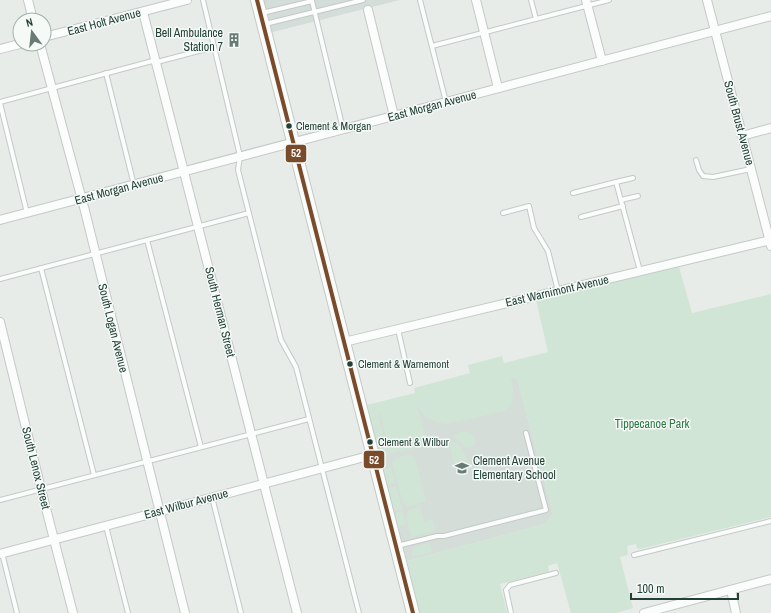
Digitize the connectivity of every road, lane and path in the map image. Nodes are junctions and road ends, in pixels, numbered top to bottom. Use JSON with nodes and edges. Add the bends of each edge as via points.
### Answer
{"nodes":[{"id":1,"x":28,"y":0,"type":"edge"},
{"id":2,"x":187,"y":0,"type":"edge"},
{"id":3,"x":203,"y":0,"type":"edge"},
{"id":4,"x":257,"y":0,"type":"edge"},
{"id":5,"x":364,"y":0,"type":"edge"},
{"id":6,"x":420,"y":0,"type":"edge"},
{"id":7,"x":476,"y":0,"type":"edge"},
{"id":8,"x":531,"y":0,"type":"edge"},
{"id":9,"x":609,"y":0,"type":"edge"},
{"id":10,"x":707,"y":0,"type":"edge"},
{"id":11,"x":174,"y":2,"type":"edge"},
{"id":12,"x":587,"y":3,"type":"edge"},
{"id":13,"x":368,"y":10,"type":"dead end"},
{"id":14,"x":31,"y":12,"type":"edge"},
{"id":15,"x":143,"y":12,"type":"junction"},
{"id":16,"x":315,"y":12,"type":"junction"},
{"id":17,"x":771,"y":16,"type":"edge"},
{"id":18,"x":262,"y":19,"type":"junction"},
{"id":19,"x":536,"y":19,"type":"junction"},
{"id":20,"x":715,"y":31,"type":"junction"},
{"id":21,"x":484,"y":32,"type":"junction"},
{"id":22,"x":52,"y":35,"type":"edge"},
{"id":23,"x":12,"y":46,"type":"edge"},
{"id":24,"x":432,"y":46,"type":"junction"},
{"id":25,"x":214,"y":47,"type":"junction"},
{"id":26,"x":0,"y":49,"type":"edge"},
{"id":27,"x":42,"y":52,"type":"edge"},
{"id":28,"x":157,"y":61,"type":"junction"},
{"id":29,"x":602,"y":61,"type":"junction"},
{"id":30,"x":106,"y":73,"type":"junction"},
{"id":31,"x":52,"y":88,"type":"junction"},
{"id":32,"x":498,"y":88,"type":"junction"},
{"id":33,"x":0,"y":102,"type":"edge"},
{"id":34,"x":446,"y":102,"type":"junction"},
{"id":35,"x":394,"y":116,"type":"junction"},
{"id":36,"x":771,"y":128,"type":"edge"},
{"id":37,"x":343,"y":129,"type":"junction"},
{"id":38,"x":742,"y":136,"type":"junction"},
{"id":39,"x":293,"y":142,"type":"junction"},
{"id":40,"x":240,"y":156,"type":"junction"},
{"id":41,"x":696,"y":160,"type":"dead end"},
{"id":42,"x":751,"y":169,"type":"junction"},
{"id":43,"x":185,"y":171,"type":"junction"},
{"id":44,"x":633,"y":178,"type":"dead end"},
{"id":45,"x":616,"y":182,"type":"junction"},
{"id":46,"x":134,"y":184,"type":"junction"},
{"id":47,"x":574,"y":193,"type":"dead end"},
{"id":48,"x":638,"y":196,"type":"dead end"},
{"id":49,"x":81,"y":198,"type":"junction"},
{"id":50,"x":621,"y":200,"type":"junction"},
{"id":51,"x":623,"y":206,"type":"junction"},
{"id":52,"x":28,"y":213,"type":"junction"},
{"id":53,"x":249,"y":213,"type":"junction"},
{"id":54,"x":503,"y":213,"type":"dead end"},
{"id":55,"x":581,"y":217,"type":"dead end"},
{"id":56,"x":0,"y":220,"type":"edge"},
{"id":57,"x":198,"y":227,"type":"junction"},
{"id":58,"x":147,"y":240,"type":"junction"},
{"id":59,"x":771,"y":242,"type":"edge"},
{"id":60,"x":95,"y":253,"type":"junction"},
{"id":61,"x":41,"y":268,"type":"junction"},
{"id":62,"x":640,"y":272,"type":"junction"},
{"id":63,"x":0,"y":279,"type":"edge"},
{"id":64,"x":558,"y":291,"type":"junction"},
{"id":65,"x":0,"y":322,"type":"edge"},
{"id":66,"x":398,"y":329,"type":"junction"},
{"id":67,"x":344,"y":342,"type":"junction"},
{"id":68,"x":410,"y":383,"type":"dead end"},
{"id":69,"x":309,"y":418,"type":"junction"},
{"id":70,"x":526,"y":433,"type":"dead end"},
{"id":71,"x":251,"y":434,"type":"junction"},
{"id":72,"x":200,"y":448,"type":"junction"},
{"id":73,"x":372,"y":454,"type":"junction"},
{"id":74,"x":146,"y":462,"type":"junction"},
{"id":75,"x":321,"y":468,"type":"junction"},
{"id":76,"x":94,"y":475,"type":"junction"},
{"id":77,"x":264,"y":484,"type":"junction"},
{"id":78,"x":41,"y":489,"type":"junction"},
{"id":79,"x":212,"y":497,"type":"junction"},
{"id":80,"x":0,"y":500,"type":"edge"},
{"id":81,"x":159,"y":512,"type":"junction"},
{"id":82,"x":771,"y":521,"type":"edge"},
{"id":83,"x":106,"y":526,"type":"junction"},
{"id":84,"x":54,"y":540,"type":"junction"},
{"id":85,"x":396,"y":547,"type":"junction"},
{"id":86,"x":1,"y":554,"type":"edge"},
{"id":87,"x":634,"y":555,"type":"dead end"},
{"id":88,"x":556,"y":573,"type":"dead end"},
{"id":89,"x":771,"y":579,"type":"edge"},
{"id":90,"x":731,"y":590,"type":"junction"},
{"id":91,"x":17,"y":613,"type":"edge"},
{"id":92,"x":73,"y":613,"type":"edge"},
{"id":93,"x":128,"y":613,"type":"edge"},
{"id":94,"x":185,"y":613,"type":"edge"},
{"id":95,"x":241,"y":613,"type":"edge"},
{"id":96,"x":297,"y":613,"type":"edge"},
{"id":97,"x":359,"y":613,"type":"edge"},
{"id":98,"x":413,"y":613,"type":"edge"},
{"id":99,"x":511,"y":613,"type":"edge"},
{"id":100,"x":644,"y":613,"type":"edge"},
{"id":101,"x":736,"y":613,"type":"edge"}],
"edges":[{"from":1,"to":14,"type":"street"},
{"from":2,"to":11,"type":"street","name":"East Holt Avenue"},
{"from":3,"to":25,"type":"lane"},
{"from":4,"to":18,"type":"street"},
{"from":5,"to":16,"type":"lane"},
{"from":6,"to":24,"type":"lane"},
{"from":7,"to":21,"type":"street"},
{"from":8,"to":19,"type":"lane"},
{"from":9,"to":12,"type":"lane"},
{"from":10,"to":20,"type":"street","name":"South Brust Avenue"},
{"from":11,"to":15,"type":"street","name":"East Holt Avenue"},
{"from":12,"to":19,"type":"lane"},
{"from":12,"to":29,"type":"street"},
{"from":13,"to":35,"type":"street"},
{"from":15,"to":22,"type":"street","name":"East Holt Avenue"},
{"from":15,"to":28,"type":"street","name":"South Herman Street"},
{"from":16,"to":18,"type":"lane"},
{"from":16,"to":18,"type":"lane","via":[[312,1]]},
{"from":16,"to":37,"type":"lane"},
{"from":17,"to":20,"type":"street","name":"East Morgan Avenue"},
{"from":18,"to":39,"type":"street"},
{"from":19,"to":21,"type":"lane"},
{"from":20,"to":29,"type":"street","name":"East Morgan Avenue"},
{"from":20,"to":38,"type":"street","name":"South Brust Avenue"},
{"from":21,"to":24,"type":"lane"},
{"from":21,"to":32,"type":"street"},
{"from":23,"to":26,"type":"street"},
{"from":24,"to":34,"type":"lane"},
{"from":25,"to":28,"type":"lane"},
{"from":25,"to":40,"type":"lane"},
{"from":27,"to":31,"type":"street","name":"South Logan Avenue"},
{"from":28,"to":30,"type":"lane"},
{"from":28,"to":43,"type":"street","name":"South Herman Street"},
{"from":29,"to":32,"type":"street","name":"East Morgan Avenue"},
{"from":30,"to":31,"type":"lane"},
{"from":30,"to":46,"type":"lane"},
{"from":31,"to":33,"type":"lane"},
{"from":31,"to":49,"type":"street","name":"South Logan Avenue"},
{"from":32,"to":34,"type":"street","name":"East Morgan Avenue"},
{"from":33,"to":52,"type":"lane"},
{"from":34,"to":35,"type":"street","name":"East Morgan Avenue"},
{"from":35,"to":37,"type":"street","name":"East Morgan Avenue"},
{"from":36,"to":38,"type":"street"},
{"from":37,"to":39,"type":"street","name":"East Morgan Avenue"},
{"from":38,"to":42,"type":"street","name":"South Brust Avenue"},
{"from":39,"to":40,"type":"street","name":"East Morgan Avenue"},
{"from":39,"to":67,"type":"street"},
{"from":40,"to":43,"type":"street","name":"East Morgan Avenue"},
{"from":40,"to":53,"type":"lane","via":[[238,170]]},
{"from":41,"to":42,"type":"lane","via":[[703,176],[712,177]]},
{"from":42,"to":59,"type":"street","name":"South Brust Avenue"},
{"from":43,"to":46,"type":"street","name":"East Morgan Avenue"},
{"from":43,"to":57,"type":"street","name":"South Herman Street"},
{"from":44,"to":45,"type":"lane"},
{"from":45,"to":47,"type":"lane"},
{"from":45,"to":50,"type":"lane"},
{"from":46,"to":49,"type":"street","name":"East Morgan Avenue"},
{"from":48,"to":50,"type":"lane"},
{"from":49,"to":52,"type":"street","name":"East Morgan Avenue"},
{"from":49,"to":60,"type":"street","name":"South Logan Avenue"},
{"from":50,"to":51,"type":"lane"},
{"from":51,"to":55,"type":"lane"},
{"from":51,"to":62,"type":"lane"},
{"from":52,"to":56,"type":"street","name":"East Morgan Avenue"},
{"from":53,"to":57,"type":"lane"},
{"from":53,"to":69,"type":"lane","via":[[281,340],[296,368]]},
{"from":54,"to":64,"type":"lane","via":[[529,206],[534,228],[548,251]]},
{"from":57,"to":58,"type":"lane"},
{"from":57,"to":71,"type":"street","name":"South Herman Street"},
{"from":58,"to":60,"type":"lane"},
{"from":58,"to":72,"type":"lane"},
{"from":59,"to":62,"type":"street","name":"East Warnimont Avenue"},
{"from":60,"to":61,"type":"lane"},
{"from":60,"to":74,"type":"street","name":"South Logan Avenue"},
{"from":61,"to":63,"type":"lane"},
{"from":61,"to":76,"type":"lane"},
{"from":62,"to":64,"type":"street","name":"East Warnimont Avenue"},
{"from":64,"to":66,"type":"street","name":"East Warnimont Avenue"},
{"from":65,"to":78,"type":"street","name":"South Lenox Street"},
{"from":66,"to":67,"type":"street","name":"East Warnimont Avenue"},
{"from":66,"to":68,"type":"lane"},
{"from":67,"to":73,"type":"street"},
{"from":69,"to":71,"type":"lane"},
{"from":69,"to":75,"type":"lane"},
{"from":70,"to":85,"type":"lane","via":[[546,510]]},
{"from":71,"to":72,"type":"lane"},
{"from":71,"to":77,"type":"street","name":"South Herman Street"},
{"from":72,"to":74,"type":"lane"},
{"from":73,"to":75,"type":"street","name":"East Wilbur Avenue"},
{"from":73,"to":85,"type":"street"},
{"from":74,"to":76,"type":"lane"},
{"from":74,"to":81,"type":"street","name":"South Logan Avenue"},
{"from":75,"to":77,"type":"street","name":"East Wilbur Avenue"},
{"from":75,"to":97,"type":"lane"},
{"from":76,"to":78,"type":"lane"},
{"from":77,"to":79,"type":"street","name":"East Wilbur Avenue"},
{"from":77,"to":96,"type":"street","name":"South Herman Street"},
{"from":78,"to":80,"type":"lane"},
{"from":78,"to":84,"type":"street","name":"South Lenox Street"},
{"from":79,"to":81,"type":"street","name":"East Wilbur Avenue"},
{"from":79,"to":95,"type":"lane"},
{"from":81,"to":83,"type":"street","name":"East Wilbur Avenue"},
{"from":81,"to":94,"type":"street","name":"South Logan Avenue"},
{"from":82,"to":87,"type":"lane"},
{"from":83,"to":84,"type":"street","name":"East Wilbur Avenue"},
{"from":83,"to":93,"type":"lane"},
{"from":84,"to":86,"type":"street","name":"East Wilbur Avenue"},
{"from":84,"to":92,"type":"street","name":"South Lenox Street"},
{"from":85,"to":98,"type":"street"},
{"from":86,"to":91,"type":"lane"},
{"from":88,"to":99,"type":"lane","via":[[510,585],[506,590]]},
{"from":89,"to":90,"type":"street"},
{"from":90,"to":100,"type":"street"},
{"from":90,"to":101,"type":"street"}]}
